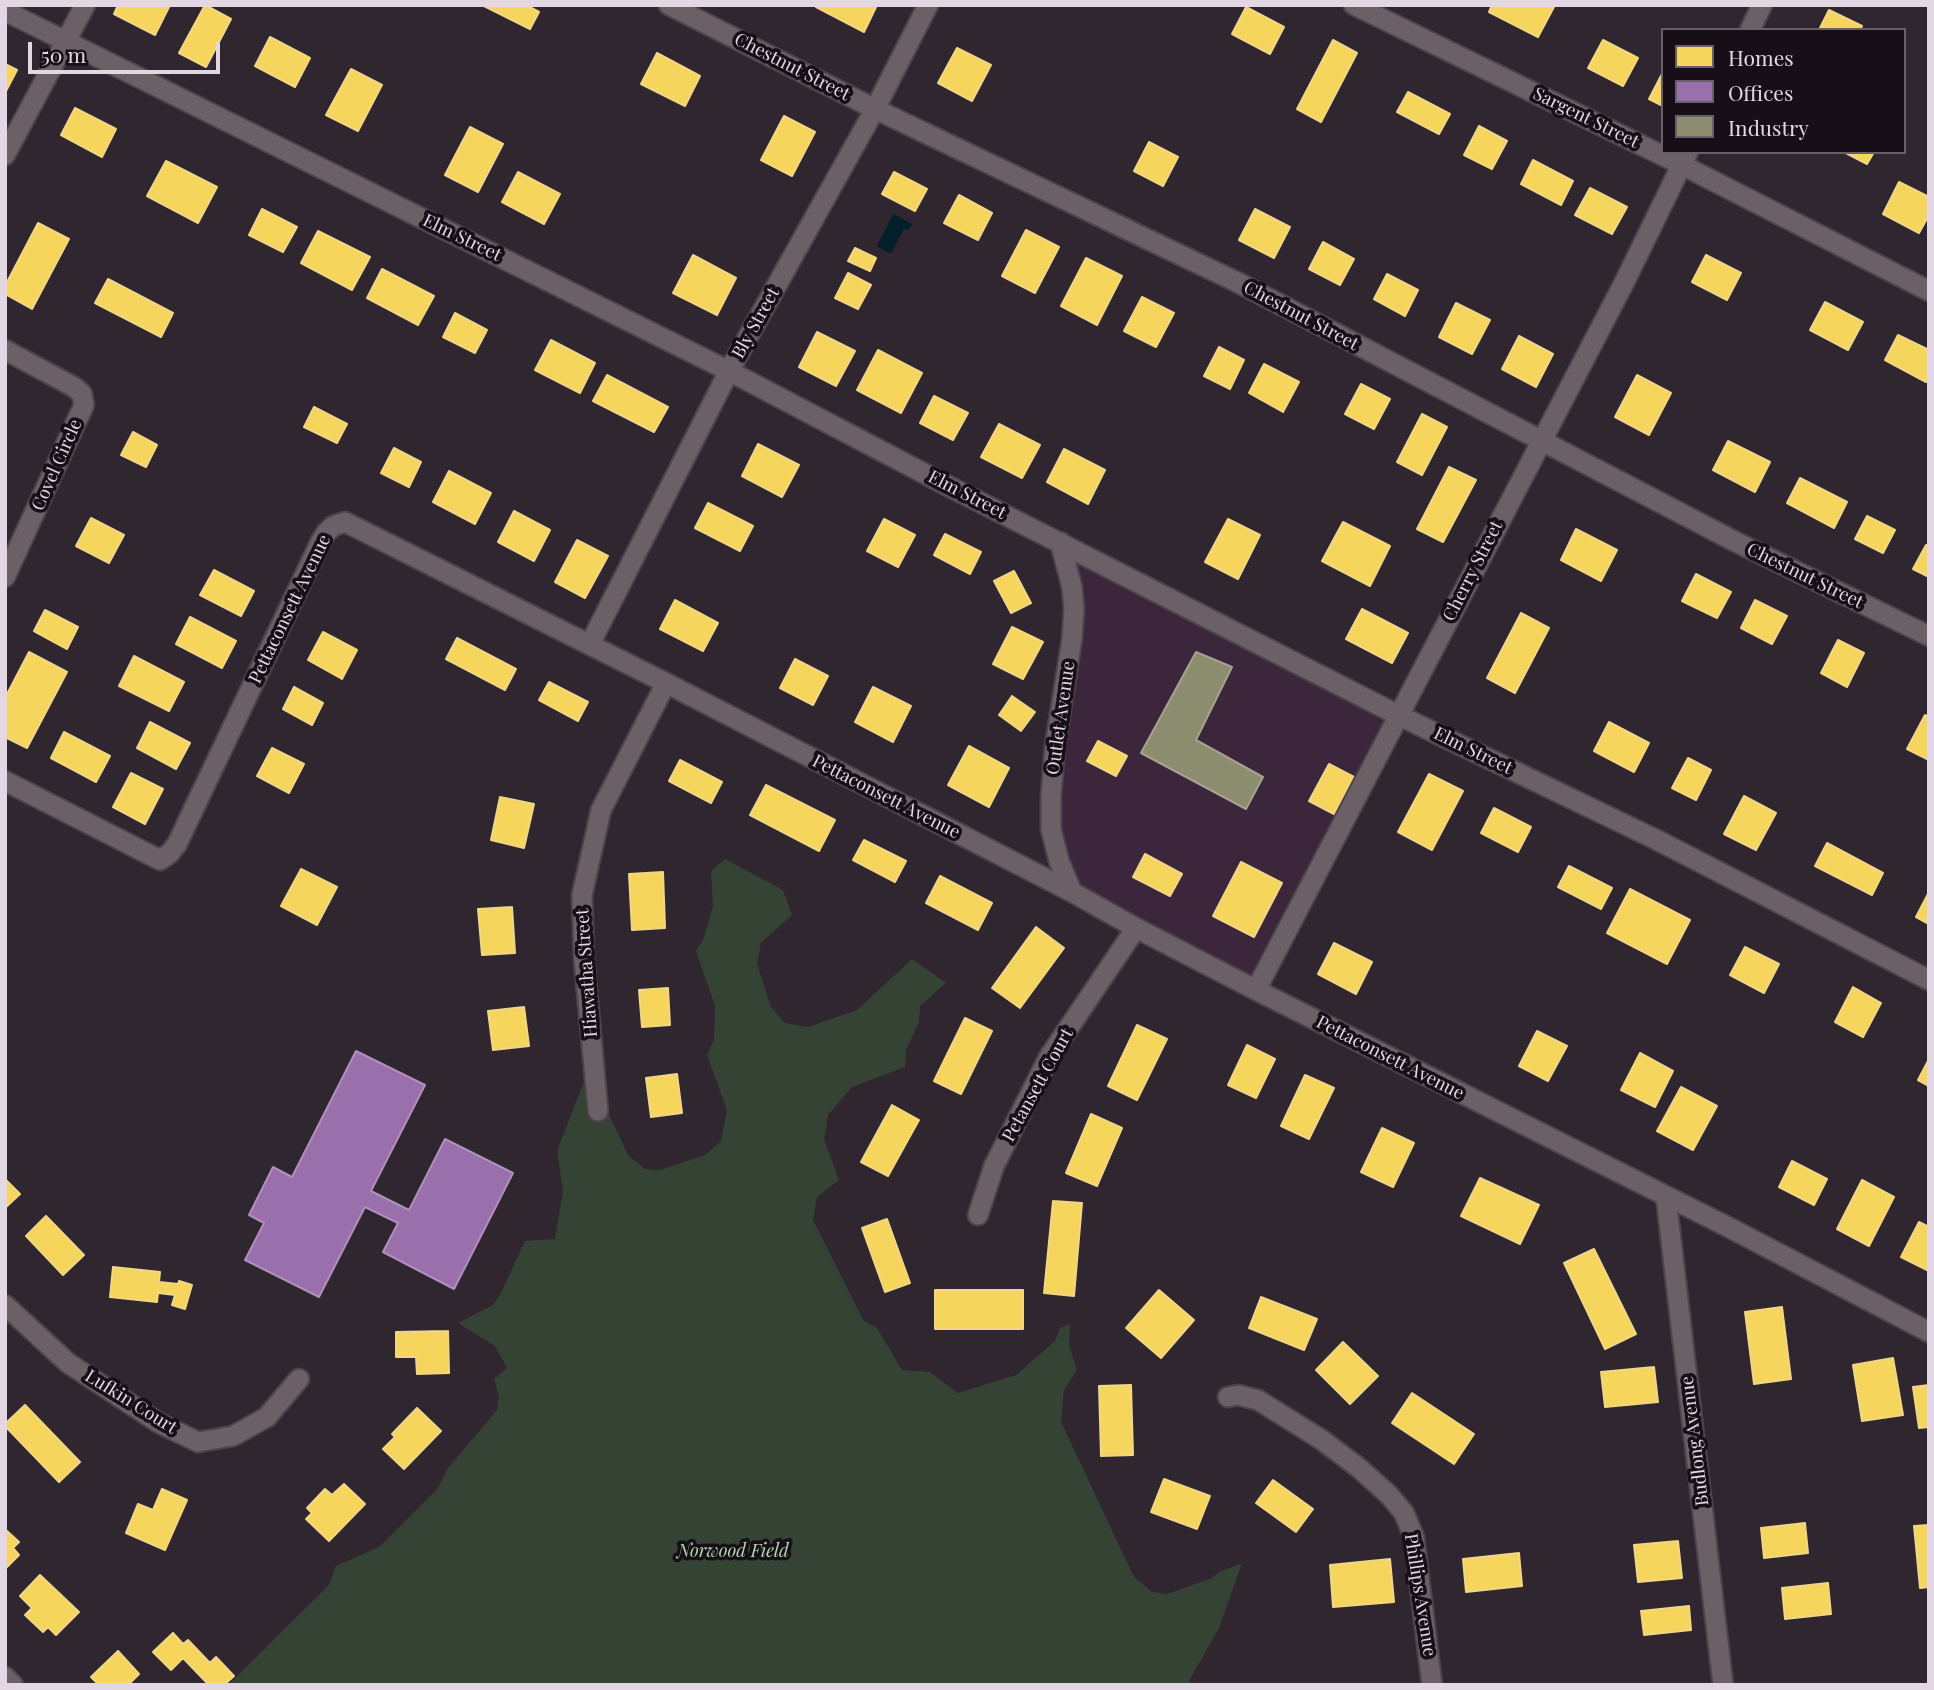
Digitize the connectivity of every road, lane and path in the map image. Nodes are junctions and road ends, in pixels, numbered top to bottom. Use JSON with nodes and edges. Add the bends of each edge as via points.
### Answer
{"nodes":[{"id":1,"x":85,"y":5,"type":"edge"},
{"id":2,"x":669,"y":5,"type":"edge"},
{"id":3,"x":928,"y":5,"type":"edge"},
{"id":4,"x":1354,"y":5,"type":"edge"},
{"id":5,"x":1762,"y":5,"type":"edge"},
{"id":6,"x":5,"y":11,"type":"edge"},
{"id":7,"x":1751,"y":28,"type":"edge"},
{"id":8,"x":66,"y":41,"type":"junction"},
{"id":9,"x":875,"y":108,"type":"junction"},
{"id":10,"x":1661,"y":148,"type":"edge"},
{"id":11,"x":5,"y":155,"type":"edge"},
{"id":12,"x":1685,"y":159,"type":"edge"},
{"id":13,"x":1929,"y":291,"type":"edge"},
{"id":14,"x":5,"y":351,"type":"edge"},
{"id":15,"x":729,"y":371,"type":"junction"},
{"id":16,"x":1540,"y":441,"type":"junction"},
{"id":17,"x":1059,"y":542,"type":"junction"},
{"id":18,"x":5,"y":578,"type":"edge"},
{"id":19,"x":1929,"y":636,"type":"edge"},
{"id":20,"x":590,"y":644,"type":"junction"},
{"id":21,"x":666,"y":683,"type":"junction"},
{"id":22,"x":1398,"y":715,"type":"junction"},
{"id":23,"x":5,"y":781,"type":"edge"},
{"id":24,"x":1072,"y":892,"type":"junction"},
{"id":25,"x":1136,"y":929,"type":"junction"},
{"id":26,"x":1929,"y":980,"type":"edge"},
{"id":27,"x":1256,"y":990,"type":"junction"},
{"id":28,"x":598,"y":1111,"type":"dead end"},
{"id":29,"x":1666,"y":1197,"type":"junction"},
{"id":30,"x":978,"y":1215,"type":"dead end"},
{"id":31,"x":5,"y":1305,"type":"edge"},
{"id":32,"x":1929,"y":1332,"type":"edge"},
{"id":33,"x":299,"y":1379,"type":"dead end"},
{"id":34,"x":1228,"y":1397,"type":"dead end"},
{"id":35,"x":5,"y":1677,"type":"edge"},
{"id":36,"x":13,"y":1685,"type":"edge"},
{"id":37,"x":1432,"y":1685,"type":"edge"},
{"id":38,"x":1723,"y":1685,"type":"edge"}],
"edges":[{"from":1,"to":8,"type":"street"},
{"from":2,"to":9,"type":"street","name":"Chestnut Street"},
{"from":3,"to":9,"type":"street","name":"Bly Street"},
{"from":4,"to":10,"type":"street","name":"Sargent Street"},
{"from":5,"to":7,"type":"street"},
{"from":6,"to":8,"type":"street","name":"Elm Street"},
{"from":8,"to":11,"type":"street"},
{"from":8,"to":15,"type":"street","name":"Elm Street"},
{"from":9,"to":15,"type":"street","name":"Bly Street"},
{"from":9,"to":16,"type":"street","name":"Chestnut Street","via":[[1239,283]]},
{"from":12,"to":13,"type":"street","name":"Sargent Street"},
{"from":12,"to":16,"type":"street","name":"Cherry Street"},
{"from":14,"to":18,"type":"street","name":"Covel Circle","via":[[74,387],[82,394],[84,405]]},
{"from":15,"to":17,"type":"street","name":"Elm Street"},
{"from":15,"to":20,"type":"street","name":"Bly Street"},
{"from":16,"to":19,"type":"street","name":"Chestnut Street"},
{"from":16,"to":22,"type":"street","name":"Cherry Street"},
{"from":17,"to":22,"type":"street","name":"Elm Street"},
{"from":17,"to":24,"type":"street","name":"Outlet Avenue","via":[[1072,587],[1073,609],[1055,746],[1051,829]]},
{"from":20,"to":21,"type":"street","name":"Pettaconsett Avenue"},
{"from":20,"to":23,"type":"street","name":"Pettaconsett Avenue","via":[[345,522],[333,526],[321,541],[170,853],[160,860]]},
{"from":21,"to":24,"type":"street","name":"Pettaconsett Avenue"},
{"from":21,"to":28,"type":"street","name":"Hiawatha Street","via":[[601,810],[582,895]]},
{"from":22,"to":26,"type":"street","name":"Elm Street","via":[[1657,840]]},
{"from":22,"to":27,"type":"street","name":"Cherry Street"},
{"from":24,"to":25,"type":"street","name":"Pettaconsett Avenue"},
{"from":25,"to":27,"type":"street","name":"Pettaconsett Avenue"},
{"from":25,"to":30,"type":"street","name":"Petansett Court","via":[[1049,1058],[994,1166]]},
{"from":27,"to":29,"type":"street","name":"Pettaconsett Avenue"},
{"from":29,"to":32,"type":"street","name":"Pettaconsett Avenue"},
{"from":29,"to":38,"type":"street","name":"Budlong Avenue"},
{"from":31,"to":33,"type":"street","name":"Lufkin Court","via":[[68,1363],[159,1423],[198,1442],[233,1436],[267,1417]]},
{"from":34,"to":37,"type":"street","name":"Phillips Avenue","via":[[1258,1401],[1322,1440],[1359,1468],[1404,1513],[1414,1536]]},
{"from":35,"to":36,"type":"street"}]}
